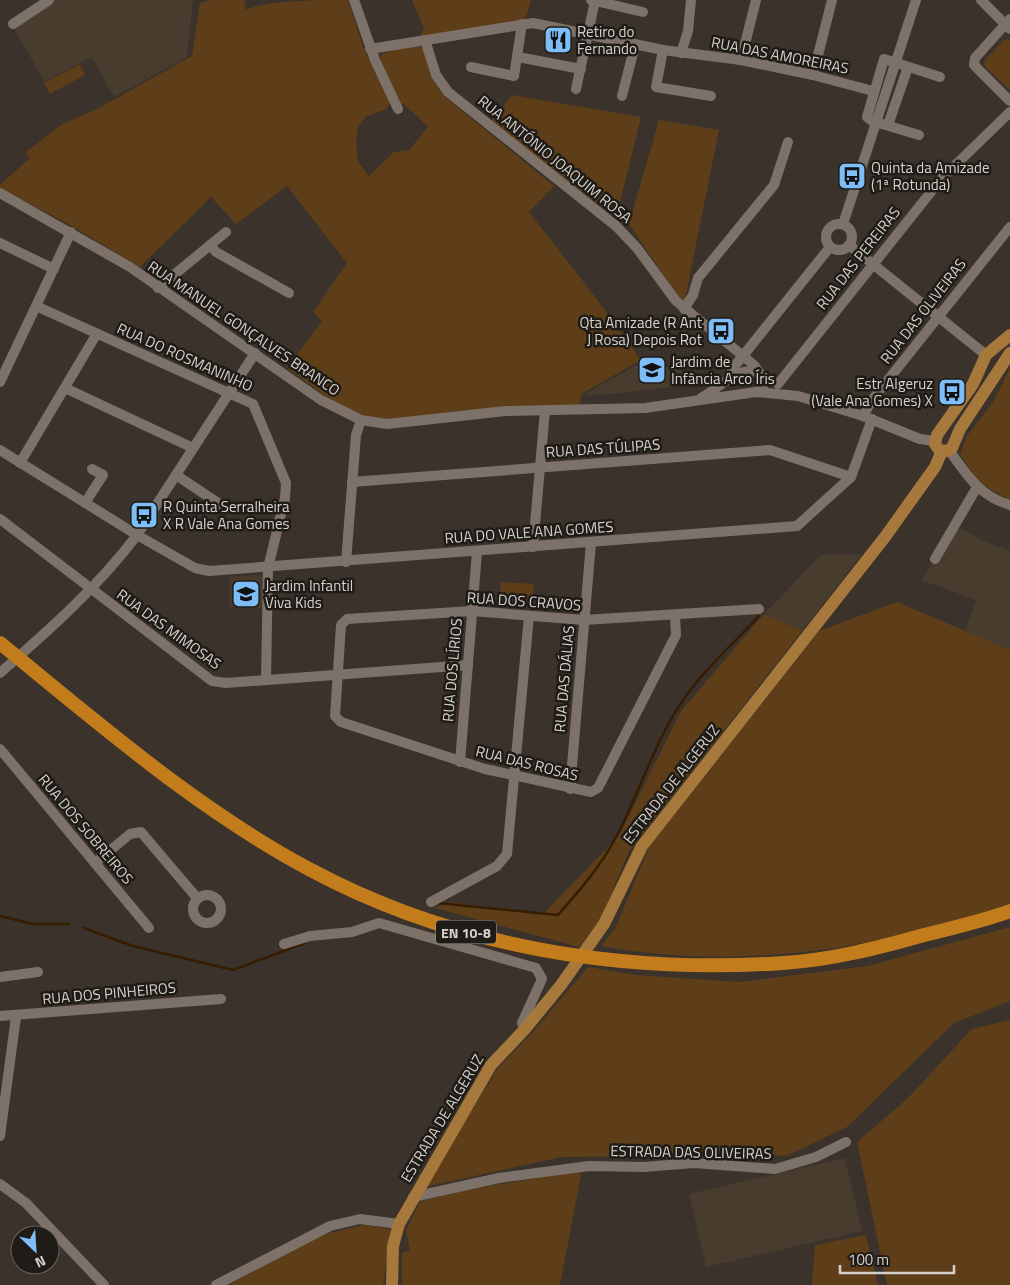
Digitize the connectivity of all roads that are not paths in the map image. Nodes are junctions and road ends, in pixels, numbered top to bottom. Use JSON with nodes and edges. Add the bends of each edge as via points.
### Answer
{"nodes":[{"id":1,"x":49,"y":0,"type":"edge"},
{"id":2,"x":354,"y":0,"type":"edge"},
{"id":3,"x":593,"y":0,"type":"edge"},
{"id":4,"x":691,"y":0,"type":"edge"},
{"id":5,"x":756,"y":0,"type":"edge"},
{"id":6,"x":832,"y":0,"type":"edge"},
{"id":7,"x":916,"y":0,"type":"edge"},
{"id":8,"x":981,"y":0,"type":"edge"},
{"id":9,"x":644,"y":12,"type":"dead end"},
{"id":10,"x":13,"y":24,"type":"dead end"},
{"id":11,"x":522,"y":24,"type":"junction"},
{"id":12,"x":1008,"y":24,"type":"edge"},
{"id":13,"x":588,"y":35,"type":"junction"},
{"id":14,"x":426,"y":40,"type":"junction"},
{"id":15,"x":634,"y":45,"type":"junction"},
{"id":16,"x":370,"y":49,"type":"junction"},
{"id":17,"x":663,"y":50,"type":"junction"},
{"id":18,"x":681,"y":52,"type":"junction"},
{"id":19,"x":518,"y":58,"type":"junction"},
{"id":20,"x":741,"y":60,"type":"junction"},
{"id":21,"x":896,"y":62,"type":"junction"},
{"id":22,"x":908,"y":66,"type":"junction"},
{"id":23,"x":470,"y":67,"type":"dead end"},
{"id":24,"x":580,"y":69,"type":"junction"},
{"id":25,"x":812,"y":75,"type":"junction"},
{"id":26,"x":940,"y":77,"type":"dead end"},
{"id":27,"x":576,"y":89,"type":"dead end"},
{"id":28,"x":873,"y":92,"type":"junction"},
{"id":29,"x":622,"y":96,"type":"dead end"},
{"id":30,"x":711,"y":96,"type":"dead end"},
{"id":31,"x":1010,"y":101,"type":"edge"},
{"id":32,"x":398,"y":109,"type":"dead end"},
{"id":33,"x":1010,"y":112,"type":"edge"},
{"id":34,"x":876,"y":121,"type":"junction"},
{"id":35,"x":888,"y":125,"type":"junction"},
{"id":36,"x":920,"y":136,"type":"dead end"},
{"id":37,"x":788,"y":142,"type":"dead end"},
{"id":38,"x":0,"y":192,"type":"edge"},
{"id":39,"x":843,"y":224,"type":"junction"},
{"id":40,"x":1010,"y":227,"type":"edge"},
{"id":41,"x":70,"y":232,"type":"junction"},
{"id":42,"x":226,"y":232,"type":"dead end"},
{"id":43,"x":0,"y":243,"type":"edge"},
{"id":44,"x":210,"y":245,"type":"junction"},
{"id":45,"x":849,"y":245,"type":"junction"},
{"id":46,"x":830,"y":247,"type":"junction"},
{"id":47,"x":873,"y":262,"type":"junction"},
{"id":48,"x":54,"y":269,"type":"junction"},
{"id":49,"x":158,"y":288,"type":"junction"},
{"id":50,"x":289,"y":293,"type":"dead end"},
{"id":51,"x":36,"y":306,"type":"junction"},
{"id":52,"x":684,"y":309,"type":"junction"},
{"id":53,"x":939,"y":315,"type":"junction"},
{"id":54,"x":96,"y":335,"type":"junction"},
{"id":55,"x":1010,"y":335,"type":"edge"},
{"id":56,"x":256,"y":353,"type":"junction"},
{"id":57,"x":1010,"y":353,"type":"edge"},
{"id":58,"x":742,"y":357,"type":"junction"},
{"id":59,"x":986,"y":357,"type":"junction"},
{"id":60,"x":1000,"y":367,"type":"junction"},
{"id":61,"x":761,"y":375,"type":"junction"},
{"id":62,"x":728,"y":380,"type":"junction"},
{"id":63,"x":0,"y":382,"type":"edge"},
{"id":64,"x":778,"y":384,"type":"junction"},
{"id":65,"x":65,"y":388,"type":"junction"},
{"id":66,"x":229,"y":392,"type":"junction"},
{"id":67,"x":756,"y":392,"type":"junction"},
{"id":68,"x":738,"y":394,"type":"junction"},
{"id":69,"x":798,"y":396,"type":"junction"},
{"id":70,"x":698,"y":400,"type":"junction"},
{"id":71,"x":545,"y":410,"type":"junction"},
{"id":72,"x":868,"y":417,"type":"junction"},
{"id":73,"x":361,"y":420,"type":"junction"},
{"id":74,"x":943,"y":443,"type":"junction"},
{"id":75,"x":193,"y":448,"type":"junction"},
{"id":76,"x":0,"y":450,"type":"edge"},
{"id":77,"x":20,"y":462,"type":"junction"},
{"id":78,"x":92,"y":468,"type":"dead end"},
{"id":79,"x":540,"y":468,"type":"junction"},
{"id":80,"x":176,"y":475,"type":"junction"},
{"id":81,"x":851,"y":477,"type":"junction"},
{"id":82,"x":352,"y":482,"type":"junction"},
{"id":83,"x":977,"y":488,"type":"junction"},
{"id":84,"x":85,"y":503,"type":"junction"},
{"id":85,"x":1010,"y":505,"type":"edge"},
{"id":86,"x":224,"y":507,"type":"dead end"},
{"id":87,"x":0,"y":519,"type":"edge"},
{"id":88,"x":137,"y":535,"type":"junction"},
{"id":89,"x":591,"y":543,"type":"junction"},
{"id":90,"x":533,"y":547,"type":"junction"},
{"id":91,"x":477,"y":552,"type":"junction"},
{"id":92,"x":935,"y":559,"type":"dead end"},
{"id":93,"x":346,"y":562,"type":"junction"},
{"id":94,"x":268,"y":568,"type":"junction"},
{"id":95,"x":90,"y":590,"type":"junction"},
{"id":96,"x":759,"y":609,"type":"dead end"},
{"id":97,"x":472,"y":611,"type":"junction"},
{"id":98,"x":675,"y":615,"type":"junction"},
{"id":99,"x":529,"y":616,"type":"junction"},
{"id":100,"x":584,"y":620,"type":"junction"},
{"id":101,"x":0,"y":643,"type":"edge"},
{"id":102,"x":468,"y":665,"type":"junction"},
{"id":103,"x":0,"y":673,"type":"edge"},
{"id":104,"x":337,"y":675,"type":"junction"},
{"id":105,"x":266,"y":680,"type":"junction"},
{"id":106,"x":0,"y":749,"type":"edge"},
{"id":107,"x":460,"y":762,"type":"junction"},
{"id":108,"x":514,"y":776,"type":"junction"},
{"id":109,"x":570,"y":789,"type":"junction"},
{"id":110,"x":95,"y":863,"type":"junction"},
{"id":111,"x":197,"y":898,"type":"dead end"},
{"id":112,"x":431,"y":902,"type":"dead end"},
{"id":113,"x":1010,"y":911,"type":"edge"},
{"id":114,"x":149,"y":928,"type":"dead end"},
{"id":115,"x":284,"y":944,"type":"dead end"},
{"id":116,"x":38,"y":972,"type":"dead end"},
{"id":117,"x":0,"y":977,"type":"edge"},
{"id":118,"x":221,"y":999,"type":"dead end"},
{"id":119,"x":0,"y":1016,"type":"edge"},
{"id":120,"x":16,"y":1016,"type":"junction"},
{"id":121,"x":525,"y":1029,"type":"junction"},
{"id":122,"x":0,"y":1136,"type":"edge"},
{"id":123,"x":846,"y":1142,"type":"dead end"},
{"id":124,"x":1,"y":1184,"type":"edge"},
{"id":125,"x":413,"y":1197,"type":"junction"},
{"id":126,"x":400,"y":1224,"type":"junction"},
{"id":127,"x":104,"y":1285,"type":"edge"},
{"id":128,"x":216,"y":1285,"type":"edge"},
{"id":129,"x":392,"y":1285,"type":"edge"}],
"edges":[{"from":1,"to":10,"type":"street"},
{"from":2,"to":16,"type":"street"},
{"from":3,"to":9,"type":"street"},
{"from":3,"to":13,"type":"street"},
{"from":4,"to":18,"type":"street","via":[[688,31]]},
{"from":5,"to":20,"type":"street"},
{"from":6,"to":25,"type":"street"},
{"from":7,"to":21,"type":"street"},
{"from":8,"to":12,"type":"street"},
{"from":11,"to":13,"type":"street","name":"RUA DAS AMOREIRAS"},
{"from":11,"to":14,"type":"street","name":"RUA DAS AMOREIRAS"},
{"from":11,"to":19,"type":"street"},
{"from":12,"to":31,"type":"street","via":[[974,58],[974,65]]},
{"from":13,"to":15,"type":"street","name":"RUA DAS AMOREIRAS"},
{"from":13,"to":24,"type":"street"},
{"from":14,"to":16,"type":"street","name":"RUA DAS AMOREIRAS"},
{"from":14,"to":52,"type":"street","name":"RUA ANTÓNIO JOAQUIM ROSA","via":[[436,75],[448,92],[616,226]]},
{"from":15,"to":17,"type":"street","name":"RUA DAS AMOREIRAS"},
{"from":15,"to":29,"type":"street"},
{"from":16,"to":32,"type":"street"},
{"from":17,"to":18,"type":"street","name":"RUA DAS AMOREIRAS"},
{"from":17,"to":30,"type":"street","via":[[656,87]]},
{"from":18,"to":20,"type":"street","name":"RUA DAS AMOREIRAS"},
{"from":19,"to":23,"type":"street","via":[[514,76]]},
{"from":19,"to":24,"type":"street"},
{"from":20,"to":25,"type":"street","name":"RUA DAS AMOREIRAS"},
{"from":21,"to":22,"type":"street"},
{"from":21,"to":28,"type":"street","via":[[884,59]]},
{"from":21,"to":34,"type":"street"},
{"from":22,"to":26,"type":"street"},
{"from":22,"to":35,"type":"street"},
{"from":24,"to":27,"type":"street"},
{"from":25,"to":28,"type":"street","name":"RUA DAS AMOREIRAS"},
{"from":28,"to":34,"type":"street","via":[[867,117]]},
{"from":33,"to":47,"type":"street","name":"RUA DAS PEREIRAS","via":[[955,164]]},
{"from":34,"to":35,"type":"street"},
{"from":34,"to":39,"type":"street"},
{"from":35,"to":36,"type":"street"},
{"from":37,"to":52,"type":"street","via":[[774,185],[698,278]]},
{"from":38,"to":41,"type":"street","name":"RUA MANUEL GONÇALVES BRANCO"},
{"from":39,"to":45,"type":"street","via":[[852,236]]},
{"from":39,"to":46,"type":"street","via":[[828,229],[826,238]]},
{"from":40,"to":53,"type":"street","name":"RUA DAS OLIVEIRAS"},
{"from":41,"to":48,"type":"street"},
{"from":41,"to":49,"type":"street","name":"RUA MANUEL GONÇALVES BRANCO","via":[[130,267]]},
{"from":42,"to":44,"type":"street"},
{"from":43,"to":48,"type":"street"},
{"from":44,"to":49,"type":"street"},
{"from":44,"to":50,"type":"street","via":[[216,252]]},
{"from":45,"to":46,"type":"street","via":[[840,250]]},
{"from":45,"to":47,"type":"street"},
{"from":46,"to":58,"type":"street"},
{"from":47,"to":53,"type":"street"},
{"from":47,"to":64,"type":"street","name":"RUA DAS PEREIRAS"},
{"from":48,"to":51,"type":"street"},
{"from":49,"to":56,"type":"street","name":"RUA MANUEL GONÇALVES BRANCO"},
{"from":51,"to":54,"type":"street","name":"RUA DO ROSMANINHO"},
{"from":51,"to":63,"type":"street"},
{"from":52,"to":58,"type":"street","name":"RUA ANTÓNIO JOAQUIM ROSA"},
{"from":53,"to":59,"type":"street"},
{"from":53,"to":72,"type":"street","name":"RUA DAS OLIVEIRAS","via":[[872,400]]},
{"from":54,"to":65,"type":"street"},
{"from":54,"to":66,"type":"street","name":"RUA DO ROSMANINHO"},
{"from":55,"to":59,"type":"main road"},
{"from":56,"to":66,"type":"street"},
{"from":56,"to":73,"type":"street","name":"RUA MANUEL GONÇALVES BRANCO","via":[[321,400]]},
{"from":57,"to":60,"type":"main road","name":"ESTRADA DE ALGERUZ"},
{"from":58,"to":61,"type":"street","name":"RUA ANTÓNIO JOAQUIM ROSA"},
{"from":58,"to":62,"type":"street"},
{"from":59,"to":60,"type":"main road","via":[[988,368]]},
{"from":59,"to":74,"type":"main road","via":[[972,384],[947,418]]},
{"from":60,"to":74,"type":"main road","name":"ESTRADA DE ALGERUZ"},
{"from":61,"to":62,"type":"street","name":"RUA MANUEL GONÇALVES BRANCO","via":[[745,371]]},
{"from":61,"to":64,"type":"street","name":"RUA MANUEL GONÇALVES BRANCO"},
{"from":61,"to":67,"type":"street","via":[[763,387]]},
{"from":62,"to":68,"type":"street","via":[[730,391]]},
{"from":62,"to":70,"type":"street","name":"RUA MANUEL GONÇALVES BRANCO"},
{"from":64,"to":69,"type":"street","name":"RUA MANUEL GONÇALVES BRANCO"},
{"from":65,"to":75,"type":"street"},
{"from":65,"to":77,"type":"street"},
{"from":66,"to":75,"type":"street"},
{"from":66,"to":94,"type":"street","name":"RUA DO ROSMANINHO","via":[[253,404],[284,476],[285,498]]},
{"from":67,"to":68,"type":"street","name":"RUA MANUEL GONÇALVES BRANCO"},
{"from":67,"to":69,"type":"street","name":"RUA MANUEL GONÇALVES BRANCO"},
{"from":68,"to":70,"type":"street","name":"RUA MANUEL GONÇALVES BRANCO"},
{"from":69,"to":72,"type":"street","name":"RUA MANUEL GONÇALVES BRANCO"},
{"from":70,"to":71,"type":"street","name":"RUA MANUEL GONÇALVES BRANCO","via":[[645,408]]},
{"from":71,"to":73,"type":"street","name":"RUA MANUEL GONÇALVES BRANCO","via":[[387,424]]},
{"from":71,"to":79,"type":"street"},
{"from":72,"to":74,"type":"street","name":"RUA MANUEL GONÇALVES BRANCO","via":[[920,439]]},
{"from":72,"to":81,"type":"street","name":"RUA DO VALE ANA GOMES"},
{"from":73,"to":82,"type":"street","via":[[356,435]]},
{"from":74,"to":83,"type":"street"},
{"from":74,"to":121,"type":"main road","name":"ESTRADA DE ALGERUZ","via":[[935,467],[880,544],[642,846],[604,924]]},
{"from":75,"to":80,"type":"street"},
{"from":76,"to":77,"type":"street","name":"RUA DO VALE ANA GOMES"},
{"from":77,"to":84,"type":"street","name":"RUA DO VALE ANA GOMES"},
{"from":78,"to":84,"type":"street","via":[[103,475]]},
{"from":79,"to":81,"type":"street","name":"RUA DAS TÚLIPAS","via":[[770,450]]},
{"from":79,"to":82,"type":"street","name":"RUA DAS TÚLIPAS"},
{"from":79,"to":90,"type":"street"},
{"from":80,"to":86,"type":"street"},
{"from":80,"to":88,"type":"street"},
{"from":81,"to":89,"type":"street","name":"RUA DO VALE ANA GOMES","via":[[797,526]]},
{"from":82,"to":93,"type":"street"},
{"from":83,"to":85,"type":"street"},
{"from":83,"to":92,"type":"street"},
{"from":84,"to":88,"type":"street","name":"RUA DO VALE ANA GOMES"},
{"from":87,"to":95,"type":"street","name":"RUA DAS MIMOSAS"},
{"from":88,"to":94,"type":"street","name":"RUA DO VALE ANA GOMES","via":[[200,570]]},
{"from":88,"to":95,"type":"street"},
{"from":89,"to":90,"type":"street","name":"RUA DO VALE ANA GOMES"},
{"from":89,"to":100,"type":"street","name":"RUA DAS DÁLIAS"},
{"from":90,"to":91,"type":"street","name":"RUA DO VALE ANA GOMES"},
{"from":91,"to":93,"type":"street","name":"RUA DO VALE ANA GOMES"},
{"from":91,"to":97,"type":"street","name":"RUA DOS LÍRIOS"},
{"from":93,"to":94,"type":"street","name":"RUA DO VALE ANA GOMES"},
{"from":94,"to":105,"type":"street","name":"RUA DO ROSMANINHO"},
{"from":95,"to":103,"type":"street"},
{"from":95,"to":105,"type":"street","name":"RUA DAS MIMOSAS","via":[[212,681]]},
{"from":96,"to":98,"type":"street","name":"RUA DOS CRAVOS"},
{"from":97,"to":99,"type":"street","name":"RUA DOS CRAVOS"},
{"from":97,"to":102,"type":"street","name":"RUA DOS LÍRIOS"},
{"from":97,"to":104,"type":"street","name":"RUA DOS CRAVOS","via":[[347,618],[341,625]]},
{"from":98,"to":100,"type":"street","name":"RUA DOS CRAVOS"},
{"from":98,"to":109,"type":"street","name":"RUA DAS ROSAS","via":[[676,635],[598,788],[591,792]]},
{"from":99,"to":100,"type":"street","name":"RUA DOS CRAVOS"},
{"from":99,"to":108,"type":"street"},
{"from":100,"to":109,"type":"street","name":"RUA DAS DÁLIAS"},
{"from":101,"to":113,"type":"highway","number":"EN 10-8","via":[[160,771],[243,830],[309,869],[443,925],[527,948],[604,961],[687,967],[785,963],[865,951]]},
{"from":102,"to":104,"type":"street","name":"RUA DAS MIMOSAS"},
{"from":102,"to":107,"type":"street","name":"RUA DOS LÍRIOS"},
{"from":104,"to":105,"type":"street","name":"RUA DAS MIMOSAS"},
{"from":104,"to":107,"type":"street","name":"RUA DAS ROSAS","via":[[334,712],[341,722]]},
{"from":106,"to":110,"type":"street","name":"RUA DOS SOBREIROS"},
{"from":107,"to":108,"type":"street","name":"RUA DAS ROSAS"},
{"from":108,"to":109,"type":"street","name":"RUA DAS ROSAS"},
{"from":108,"to":112,"type":"street","via":[[505,859]]},
{"from":110,"to":111,"type":"street","via":[[130,834],[141,832]]},
{"from":110,"to":114,"type":"street","name":"RUA DOS SOBREIROS"},
{"from":115,"to":121,"type":"street","via":[[317,935],[352,932],[379,923],[536,968],[542,979],[522,1023]]},
{"from":116,"to":117,"type":"street"},
{"from":118,"to":120,"type":"street","name":"RUA DOS PINHEIROS"},
{"from":119,"to":120,"type":"street","name":"RUA DOS PINHEIROS"},
{"from":120,"to":122,"type":"street"},
{"from":121,"to":125,"type":"main road","name":"ESTRADA DE ALGERUZ","via":[[491,1065]]},
{"from":123,"to":125,"type":"street","name":"ESTRADA DAS OLIVEIRAS","via":[[816,1157],[775,1169],[694,1163],[644,1167],[590,1166],[500,1178]]},
{"from":124,"to":127,"type":"street","via":[[26,1203]]},
{"from":125,"to":126,"type":"main road","name":"ESTRADA DE ALGERUZ"},
{"from":126,"to":128,"type":"street","via":[[360,1219],[330,1226]]},
{"from":126,"to":129,"type":"main road","name":"ESTRADA DE ALGERUZ","via":[[393,1246]]}]}
